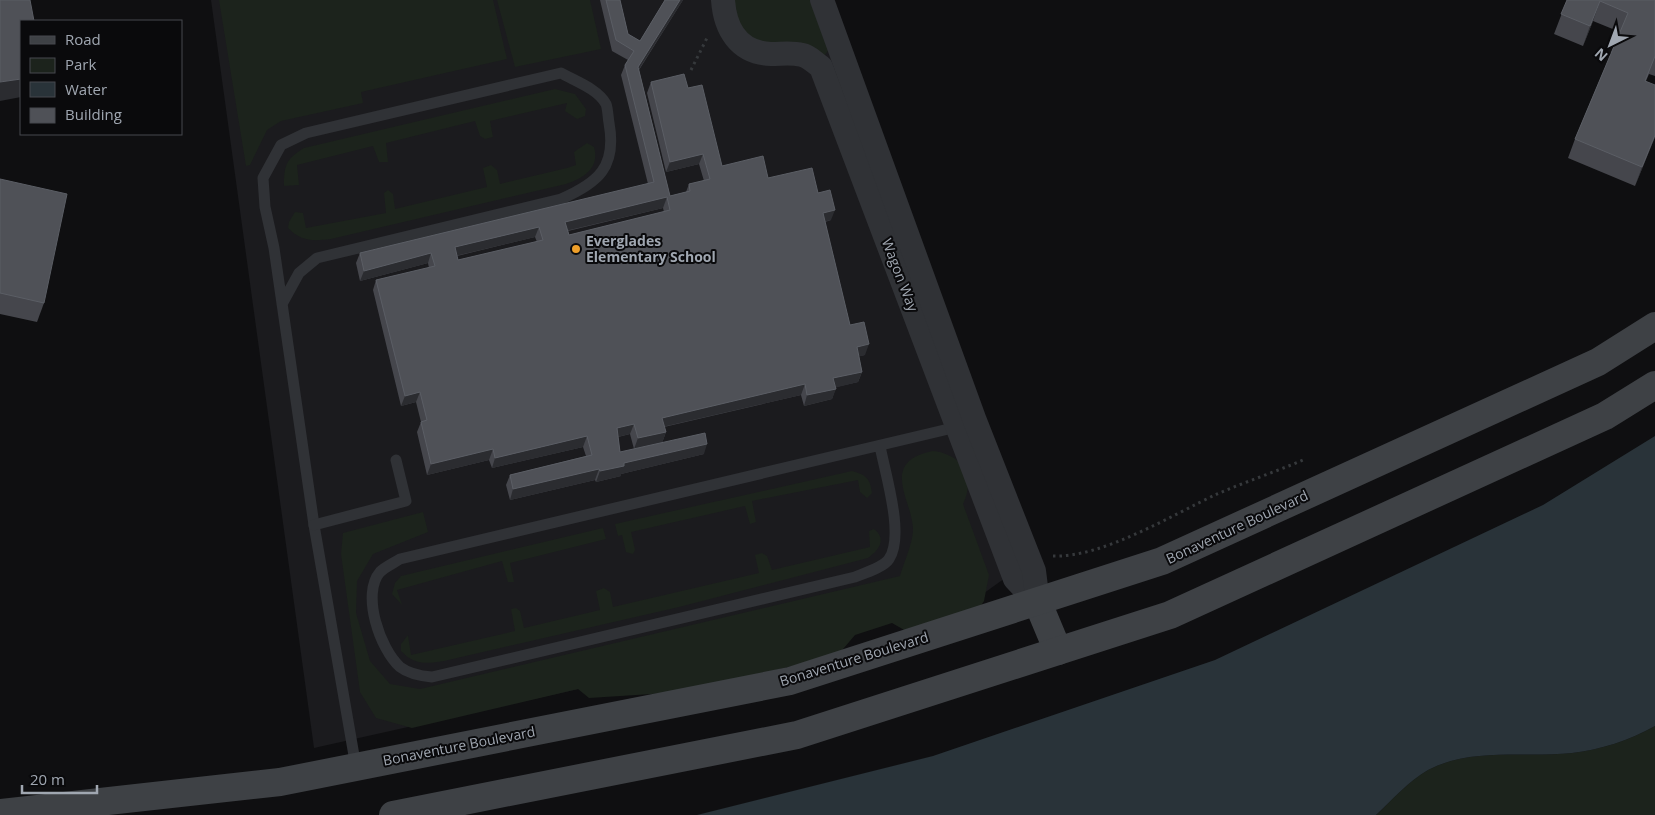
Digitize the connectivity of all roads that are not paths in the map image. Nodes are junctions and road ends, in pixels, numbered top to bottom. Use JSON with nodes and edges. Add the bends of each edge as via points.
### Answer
{"nodes":[{"id":1,"x":723,"y":0,"type":"edge"},
{"id":2,"x":822,"y":0,"type":"edge"},
{"id":3,"x":282,"y":304,"type":"junction"},
{"id":4,"x":1655,"y":326,"type":"edge"},
{"id":5,"x":1655,"y":385,"type":"edge"},
{"id":6,"x":957,"y":427,"type":"junction"},
{"id":7,"x":880,"y":446,"type":"junction"},
{"id":8,"x":396,"y":460,"type":"dead end"},
{"id":9,"x":314,"y":525,"type":"junction"},
{"id":10,"x":1038,"y":603,"type":"junction"},
{"id":11,"x":1058,"y":651,"type":"junction"},
{"id":12,"x":356,"y":767,"type":"junction"},
{"id":13,"x":0,"y":813,"type":"edge"},
{"id":14,"x":393,"y":815,"type":"edge"}],
"edges":[{"from":1,"to":6,"type":"street","name":"Wagon Way","via":[[730,32],[743,46],[757,52],[804,55],[822,67]]},
{"from":2,"to":10,"type":"street","name":"Wagon Way","via":[[1034,571]]},
{"from":3,"to":3,"type":"lane","via":[[263,178],[281,145],[306,133],[561,73],[589,88],[606,104],[612,142],[605,169],[586,188],[561,199],[317,258],[299,273]]},
{"from":3,"to":9,"type":"lane"},
{"from":4,"to":10,"type":"main road","name":"Bonaventure Boulevard","via":[[1598,362],[1162,561]]},
{"from":5,"to":11,"type":"main road","via":[[1605,416],[1170,615]]},
{"from":6,"to":7,"type":"lane"},
{"from":6,"to":10,"type":"street","name":"Wagon Way","via":[[1015,579]]},
{"from":7,"to":7,"type":"lane","via":[[892,503],[896,544],[888,561],[856,577],[432,677],[400,668],[385,649],[374,615],[372,588],[380,572],[400,559]]},
{"from":8,"to":9,"type":"lane","via":[[406,502]]},
{"from":9,"to":12,"type":"lane"},
{"from":10,"to":11,"type":"main road","name":"Wagon Way"},
{"from":10,"to":12,"type":"main road","name":"Bonaventure Boulevard","via":[[790,680]]},
{"from":11,"to":14,"type":"main road","via":[[797,735]]},
{"from":12,"to":13,"type":"main road","name":"Bonaventure Boulevard","via":[[280,782]]}]}
